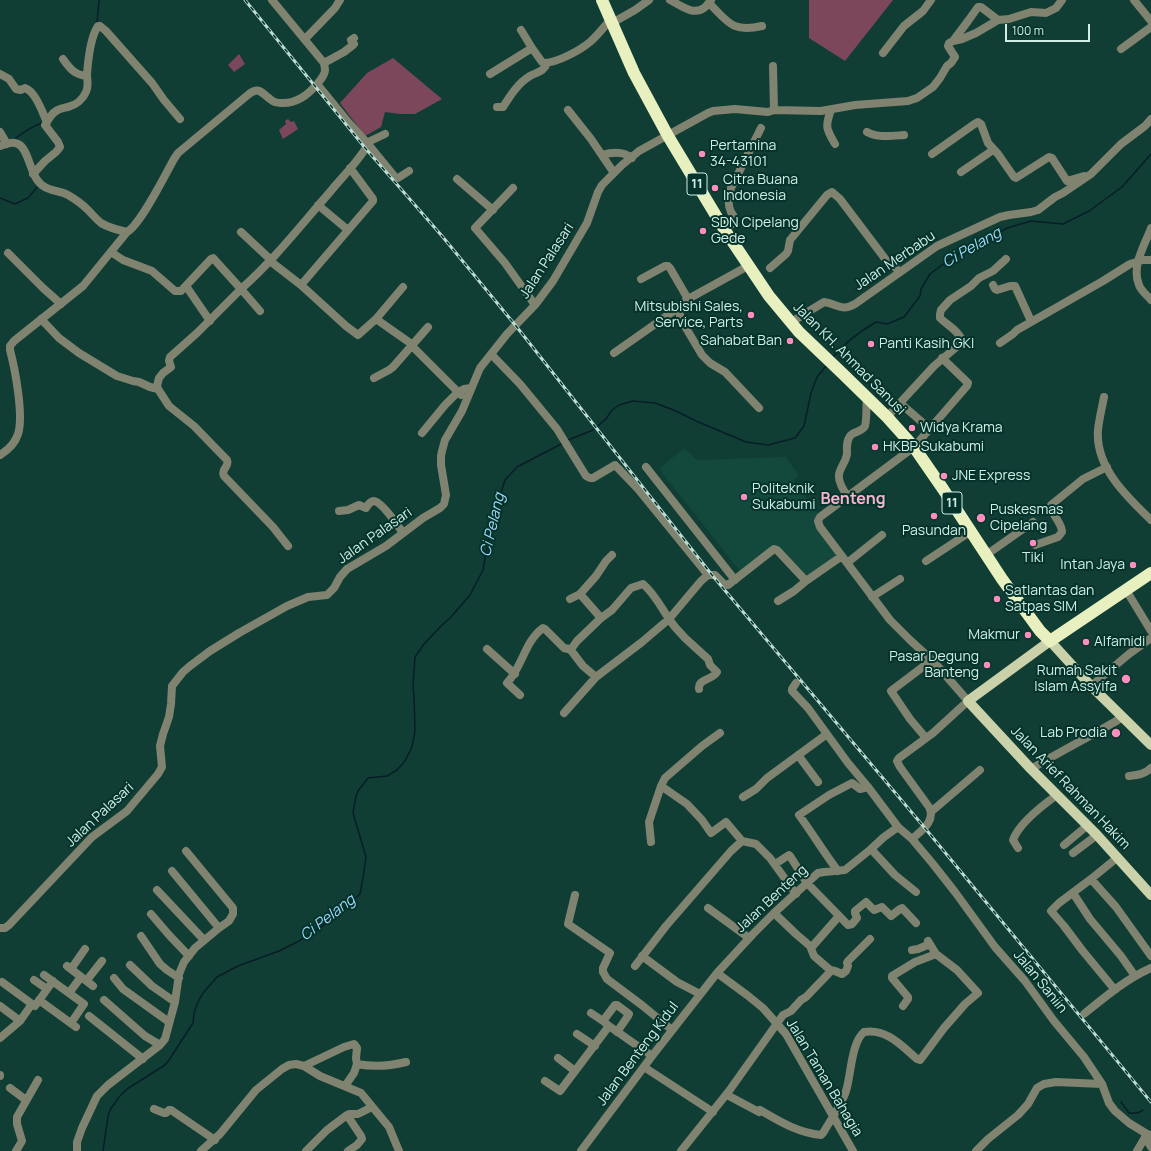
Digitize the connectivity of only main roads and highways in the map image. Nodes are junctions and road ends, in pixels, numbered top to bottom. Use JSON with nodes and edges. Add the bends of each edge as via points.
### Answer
{"nodes":[{"id":1,"x":602,"y":0,"type":"edge"},
{"id":2,"x":1151,"y":572,"type":"edge"},
{"id":3,"x":1050,"y":641,"type":"junction"},
{"id":4,"x":1151,"y":744,"type":"edge"},
{"id":5,"x":1151,"y":895,"type":"edge"}],
"edges":[{"from":1,"to":3,"type":"highway","name":"Jalan KH. Ahmad Sanusi","number":"11","via":[[634,73],[668,136],[748,266],[790,323],[844,374],[914,447],[1014,596]]},
{"from":2,"to":3,"type":"highway"},
{"from":3,"to":4,"type":"main road","via":[[1091,686]]},
{"from":3,"to":5,"type":"main road","name":"Jalan Arief Rahman Hakim","via":[[968,701],[1031,769],[1088,825]]}]}
